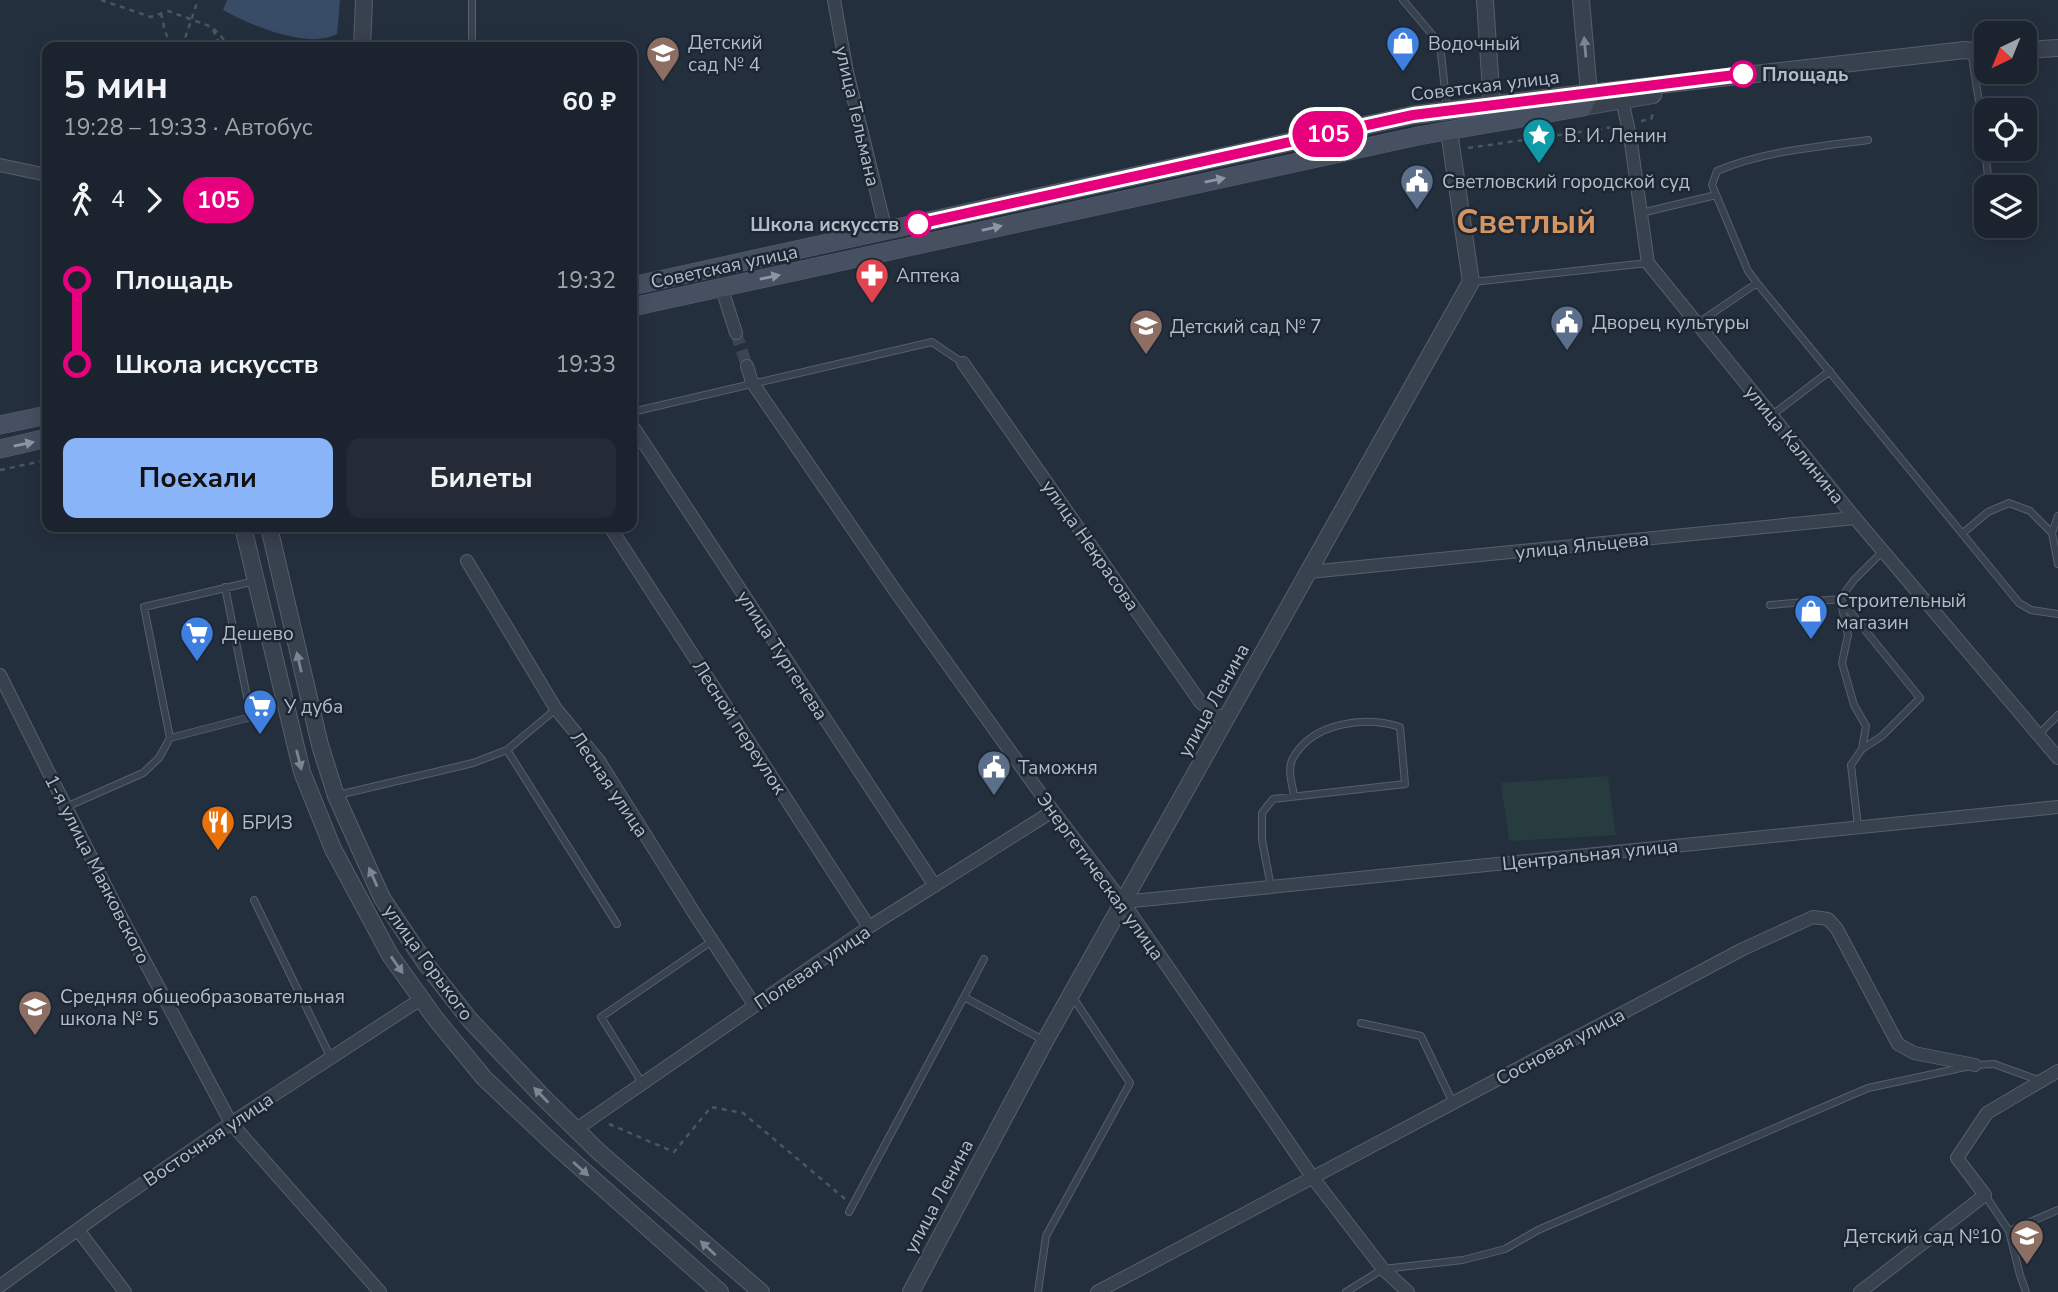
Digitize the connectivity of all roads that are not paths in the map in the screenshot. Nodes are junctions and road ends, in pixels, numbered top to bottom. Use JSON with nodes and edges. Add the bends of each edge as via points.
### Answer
{"nodes":[{"id":1,"x":364,"y":0,"type":"edge"},
{"id":2,"x":472,"y":0,"type":"edge"},
{"id":3,"x":834,"y":0,"type":"edge"},
{"id":4,"x":1403,"y":0,"type":"edge"},
{"id":5,"x":1485,"y":0,"type":"edge"},
{"id":6,"x":1581,"y":0,"type":"edge"},
{"id":7,"x":362,"y":42,"type":"edge"},
{"id":8,"x":472,"y":42,"type":"edge"},
{"id":9,"x":1488,"y":42,"type":"junction"},
{"id":10,"x":1440,"y":44,"type":"junction"},
{"id":11,"x":2058,"y":48,"type":"edge"},
{"id":12,"x":2037,"y":49,"type":"edge"},
{"id":13,"x":1974,"y":52,"type":"edge"},
{"id":14,"x":1981,"y":84,"type":"edge"},
{"id":15,"x":1621,"y":94,"type":"junction"},
{"id":16,"x":1586,"y":100,"type":"junction"},
{"id":17,"x":1492,"y":106,"type":"junction"},
{"id":18,"x":1447,"y":110,"type":"junction"},
{"id":19,"x":1503,"y":121,"type":"junction"},
{"id":20,"x":1449,"y":131,"type":"junction"},
{"id":21,"x":1868,"y":140,"type":"dead end"},
{"id":22,"x":0,"y":164,"type":"edge"},
{"id":23,"x":42,"y":174,"type":"edge"},
{"id":24,"x":1988,"y":175,"type":"edge"},
{"id":25,"x":1716,"y":195,"type":"junction"},
{"id":26,"x":1641,"y":214,"type":"junction"},
{"id":27,"x":886,"y":231,"type":"junction"},
{"id":28,"x":1648,"y":263,"type":"junction"},
{"id":29,"x":1471,"y":282,"type":"junction"},
{"id":30,"x":1758,"y":283,"type":"junction"},
{"id":31,"x":637,"y":285,"type":"edge"},
{"id":32,"x":722,"y":289,"type":"junction"},
{"id":33,"x":637,"y":306,"type":"edge"},
{"id":34,"x":1697,"y":323,"type":"junction"},
{"id":35,"x":736,"y":333,"type":"tunnel mouth"},
{"id":36,"x":963,"y":363,"type":"joint"},
{"id":37,"x":747,"y":366,"type":"tunnel mouth"},
{"id":38,"x":1830,"y":371,"type":"junction"},
{"id":39,"x":752,"y":382,"type":"junction"},
{"id":40,"x":637,"y":411,"type":"edge"},
{"id":41,"x":1772,"y":415,"type":"junction"},
{"id":42,"x":42,"y":416,"type":"edge"},
{"id":43,"x":0,"y":425,"type":"edge"},
{"id":44,"x":637,"y":433,"type":"edge"},
{"id":45,"x":42,"y":439,"type":"edge"},
{"id":46,"x":0,"y":449,"type":"edge"},
{"id":47,"x":2058,"y":516,"type":"edge"},
{"id":48,"x":1855,"y":518,"type":"junction"},
{"id":49,"x":244,"y":532,"type":"edge"},
{"id":50,"x":270,"y":532,"type":"edge"},
{"id":51,"x":613,"y":532,"type":"edge"},
{"id":52,"x":1963,"y":533,"type":"junction"},
{"id":53,"x":2052,"y":533,"type":"junction"},
{"id":54,"x":1883,"y":551,"type":"junction"},
{"id":55,"x":467,"y":561,"type":"dead end"},
{"id":56,"x":2058,"y":564,"type":"edge"},
{"id":57,"x":1310,"y":572,"type":"junction"},
{"id":58,"x":256,"y":580,"type":"junction"},
{"id":59,"x":225,"y":587,"type":"junction"},
{"id":60,"x":1840,"y":599,"type":"junction"},
{"id":61,"x":1770,"y":605,"type":"dead end"},
{"id":62,"x":2058,"y":614,"type":"edge"},
{"id":63,"x":0,"y":675,"type":"edge"},
{"id":64,"x":5,"y":696,"type":"edge"},
{"id":65,"x":311,"y":709,"type":"junction"},
{"id":66,"x":556,"y":709,"type":"junction"},
{"id":67,"x":287,"y":714,"type":"junction"},
{"id":68,"x":2058,"y":715,"type":"edge"},
{"id":69,"x":1225,"y":721,"type":"junction"},
{"id":70,"x":2038,"y":735,"type":"junction"},
{"id":71,"x":170,"y":738,"type":"junction"},
{"id":72,"x":1862,"y":749,"type":"junction"},
{"id":73,"x":507,"y":750,"type":"junction"},
{"id":74,"x":2058,"y":758,"type":"edge"},
{"id":75,"x":1294,"y":795,"type":"junction"},
{"id":76,"x":336,"y":796,"type":"junction"},
{"id":77,"x":66,"y":807,"type":"junction"},
{"id":78,"x":2058,"y":807,"type":"edge"},
{"id":79,"x":1053,"y":811,"type":"junction"},
{"id":80,"x":1858,"y":827,"type":"junction"},
{"id":81,"x":935,"y":886,"type":"junction"},
{"id":82,"x":1271,"y":887,"type":"junction"},
{"id":83,"x":254,"y":900,"type":"dead end"},
{"id":84,"x":1123,"y":902,"type":"junction"},
{"id":85,"x":617,"y":924,"type":"dead end"},
{"id":86,"x":869,"y":927,"type":"junction"},
{"id":87,"x":712,"y":941,"type":"junction"},
{"id":88,"x":984,"y":959,"type":"dead end"},
{"id":89,"x":442,"y":984,"type":"junction"},
{"id":90,"x":1071,"y":995,"type":"junction"},
{"id":91,"x":964,"y":997,"type":"junction"},
{"id":92,"x":421,"y":999,"type":"junction"},
{"id":93,"x":755,"y":1006,"type":"junction"},
{"id":94,"x":1361,"y":1023,"type":"dead end"},
{"id":95,"x":1045,"y":1041,"type":"junction"},
{"id":96,"x":331,"y":1058,"type":"junction"},
{"id":97,"x":1975,"y":1065,"type":"junction"},
{"id":98,"x":2058,"y":1071,"type":"edge"},
{"id":99,"x":2041,"y":1081,"type":"junction"},
{"id":100,"x":642,"y":1083,"type":"junction"},
{"id":101,"x":1453,"y":1103,"type":"junction"},
{"id":102,"x":231,"y":1123,"type":"junction"},
{"id":103,"x":575,"y":1130,"type":"junction"},
{"id":104,"x":556,"y":1146,"type":"junction"},
{"id":105,"x":1313,"y":1178,"type":"junction"},
{"id":106,"x":1985,"y":1195,"type":"junction"},
{"id":107,"x":851,"y":1209,"type":"road end"},
{"id":108,"x":2058,"y":1210,"type":"edge"},
{"id":109,"x":78,"y":1230,"type":"junction"},
{"id":110,"x":2010,"y":1231,"type":"junction"},
{"id":111,"x":1383,"y":1269,"type":"junction"},
{"id":112,"x":0,"y":1286,"type":"edge"},
{"id":113,"x":125,"y":1292,"type":"edge"},
{"id":114,"x":380,"y":1292,"type":"edge"},
{"id":115,"x":720,"y":1292,"type":"edge"},
{"id":116,"x":761,"y":1292,"type":"edge"},
{"id":117,"x":911,"y":1292,"type":"edge"},
{"id":118,"x":1038,"y":1292,"type":"edge"},
{"id":119,"x":1097,"y":1292,"type":"edge"},
{"id":120,"x":1346,"y":1292,"type":"edge"},
{"id":121,"x":1391,"y":1292,"type":"edge"},
{"id":122,"x":1408,"y":1292,"type":"edge"},
{"id":123,"x":1860,"y":1292,"type":"edge"},
{"id":124,"x":2026,"y":1292,"type":"edge"}],
"edges":[{"from":1,"to":7,"type":"street"},
{"from":2,"to":8,"type":"lane"},
{"from":3,"to":27,"type":"street","name":"улица Тельмана"},
{"from":4,"to":10,"type":"lane"},
{"from":5,"to":9,"type":"street"},
{"from":16,"to":6,"type":"street","one_way":true},
{"from":9,"to":10,"type":"lane"},
{"from":9,"to":17,"type":"street"},
{"from":10,"to":18,"type":"lane"},
{"from":11,"to":12,"type":"street"},
{"from":13,"to":15,"type":"street","name":"Советская улица"},
{"from":14,"to":24,"type":"lane"},
{"from":15,"to":16,"type":"street","name":"Советская улица"},
{"from":15,"to":26,"type":"street"},
{"from":16,"to":17,"type":"main road","name":"Советская улица"},
{"from":16,"to":19,"type":"main road","name":"Советская улица"},
{"from":17,"to":18,"type":"main road","name":"Советская улица"},
{"from":17,"to":19,"type":"street"},
{"from":18,"to":20,"type":"main road"},
{"from":18,"to":27,"type":"main road","name":"Советская улица"},
{"from":19,"to":20,"type":"main road","name":"Советская улица"},
{"from":20,"to":29,"type":"street"},
{"from":32,"to":20,"type":"main road","name":"Советская улица","one_way":true},
{"from":21,"to":25,"type":"lane","via":[[1741,161],[1717,171],[1712,184]]},
{"from":22,"to":23,"type":"street"},
{"from":25,"to":26,"type":"lane"},
{"from":25,"to":30,"type":"lane","via":[[1748,271]]},
{"from":26,"to":28,"type":"street"},
{"from":27,"to":31,"type":"main road","name":"Советская улица"},
{"from":28,"to":29,"type":"lane"},
{"from":28,"to":34,"type":"street","name":"улица Калинина"},
{"from":29,"to":57,"type":"street","name":"улица Ленина"},
{"from":30,"to":34,"type":"lane"},
{"from":30,"to":38,"type":"lane"},
{"from":32,"to":33,"type":"main road","name":"Советская улица"},
{"from":32,"to":35,"type":"street"},
{"from":34,"to":41,"type":"street","name":"улица Калинина"},
{"from":36,"to":39,"type":"lane","via":[[932,342]]},
{"from":36,"to":69,"type":"street","name":"улица Некрасова","via":[[1201,703]]},
{"from":37,"to":39,"type":"street","name":"Энергетическая улица"},
{"from":38,"to":41,"type":"lane"},
{"from":38,"to":52,"type":"lane"},
{"from":39,"to":40,"type":"lane"},
{"from":39,"to":79,"type":"street","name":"Энергетическая улица"},
{"from":41,"to":48,"type":"street","name":"улица Калинина"},
{"from":42,"to":43,"type":"main road"},
{"from":44,"to":81,"type":"street","name":"улица Тургенева"},
{"from":46,"to":45,"type":"main road","one_way":true},
{"from":47,"to":53,"type":"lane"},
{"from":48,"to":54,"type":"street","name":"улица Калинина"},
{"from":48,"to":57,"type":"street","name":"улица Яльцева"},
{"from":49,"to":58,"type":"street","name":"улица Горького"},
{"from":65,"to":50,"type":"street","name":"улица Горького","one_way":true},
{"from":51,"to":86,"type":"street","name":"Лесной переулок"},
{"from":52,"to":53,"type":"lane","via":[[1988,512],[2009,503],[2030,511]]},
{"from":52,"to":62,"type":"lane","via":[[2020,603],[2031,610]]},
{"from":53,"to":56,"type":"lane"},
{"from":54,"to":60,"type":"lane"},
{"from":54,"to":70,"type":"street","name":"улица Калинина"},
{"from":55,"to":66,"type":"street","name":"Лесная улица"},
{"from":57,"to":69,"type":"street","name":"улица Ленина"},
{"from":58,"to":59,"type":"lane"},
{"from":58,"to":67,"type":"street","name":"улица Горького"},
{"from":59,"to":71,"type":"lane","via":[[251,717]]},
{"from":59,"to":71,"type":"lane","via":[[144,607]]},
{"from":60,"to":61,"type":"lane"},
{"from":60,"to":72,"type":"lane","via":[[1848,635],[1842,663],[1854,705],[1866,726]]},
{"from":60,"to":72,"type":"lane","via":[[1920,698]]},
{"from":63,"to":64,"type":"street","name":"1-я улица Маяковского"},
{"from":64,"to":77,"type":"street","name":"1-я улица Маяковского"},
{"from":65,"to":67,"type":"street"},
{"from":65,"to":76,"type":"street","name":"улица Горького"},
{"from":66,"to":73,"type":"lane"},
{"from":66,"to":87,"type":"street","name":"Лесная улица","via":[[599,761]]},
{"from":67,"to":92,"type":"street","name":"улица Горького","one_way":true,"via":[[302,772],[332,849],[390,955]]},
{"from":68,"to":70,"type":"lane"},
{"from":69,"to":84,"type":"street","name":"улица Ленина"},
{"from":70,"to":74,"type":"street","name":"улица Калинина"},
{"from":71,"to":77,"type":"lane","via":[[144,773]]},
{"from":72,"to":80,"type":"lane","via":[[1852,765]]},
{"from":73,"to":76,"type":"lane","via":[[473,763]]},
{"from":73,"to":85,"type":"lane"},
{"from":75,"to":75,"type":"lane","via":[[1405,784],[1400,727],[1382,722],[1335,725],[1311,737],[1292,759]]},
{"from":75,"to":82,"type":"lane","via":[[1273,799],[1262,813]]},
{"from":89,"to":76,"type":"street","name":"улица Горького","one_way":true,"via":[[382,898]]},
{"from":77,"to":102,"type":"street","name":"1-я улица Маяковского"},
{"from":78,"to":80,"type":"street","name":"Центральная улица"},
{"from":79,"to":81,"type":"street","name":"Полевая улица"},
{"from":79,"to":84,"type":"street","name":"Энергетическая улица"},
{"from":80,"to":82,"type":"street","name":"Центральная улица"},
{"from":81,"to":86,"type":"street","name":"Полевая улица"},
{"from":82,"to":84,"type":"street","name":"Центральная улица"},
{"from":83,"to":96,"type":"lane"},
{"from":84,"to":90,"type":"street","name":"улица Ленина"},
{"from":84,"to":105,"type":"street","name":"Энергетическая улица"},
{"from":86,"to":93,"type":"street","name":"Полевая улица"},
{"from":87,"to":93,"type":"street","name":"Лесная улица"},
{"from":87,"to":100,"type":"lane","via":[[601,1017]]},
{"from":88,"to":91,"type":"lane"},
{"from":89,"to":92,"type":"street"},
{"from":103,"to":89,"type":"street","name":"улица Горького","one_way":true,"via":[[470,1020]]},
{"from":90,"to":95,"type":"street","name":"улица Ленина"},
{"from":90,"to":118,"type":"lane","via":[[1130,1083],[1046,1236]]},
{"from":91,"to":95,"type":"lane"},
{"from":91,"to":107,"type":"lane"},
{"from":92,"to":96,"type":"street","name":"Восточная улица"},
{"from":92,"to":104,"type":"street","name":"улица Горького","via":[[484,1078]]},
{"from":93,"to":100,"type":"street","name":"Полевая улица"},
{"from":94,"to":101,"type":"lane","via":[[1421,1037]]},
{"from":95,"to":117,"type":"street","name":"улица Ленина"},
{"from":96,"to":102,"type":"street","name":"Восточная улица"},
{"from":97,"to":99,"type":"lane","via":[[1994,1064]]},
{"from":97,"to":101,"type":"street","name":"Сосновая улица","via":[[1914,1053],[1898,1044],[1837,929],[1828,919],[1812,917]]},
{"from":97,"to":111,"type":"lane","via":[[1868,1088],[1538,1230],[1505,1249],[1463,1261]]},
{"from":98,"to":99,"type":"street"},
{"from":99,"to":106,"type":"street","via":[[1987,1113],[1957,1158]]},
{"from":100,"to":103,"type":"street","name":"Полевая улица"},
{"from":101,"to":105,"type":"street","name":"Сосновая улица"},
{"from":102,"to":109,"type":"street","name":"Восточная улица"},
{"from":102,"to":114,"type":"street","name":"1-я улица Маяковского"},
{"from":103,"to":104,"type":"street"},
{"from":116,"to":103,"type":"street","name":"улица Горького","one_way":true},
{"from":104,"to":115,"type":"street","name":"улица Горького","one_way":true},
{"from":105,"to":111,"type":"street","name":"Энергетическая улица"},
{"from":105,"to":119,"type":"street","name":"Сосновая улица"},
{"from":106,"to":110,"type":"lane"},
{"from":106,"to":123,"type":"street"},
{"from":108,"to":110,"type":"lane"},
{"from":109,"to":112,"type":"street","name":"Восточная улица"},
{"from":109,"to":113,"type":"street"},
{"from":110,"to":124,"type":"lane"},
{"from":111,"to":120,"type":"lane"},
{"from":111,"to":121,"type":"street"},
{"from":111,"to":122,"type":"street"}]}
